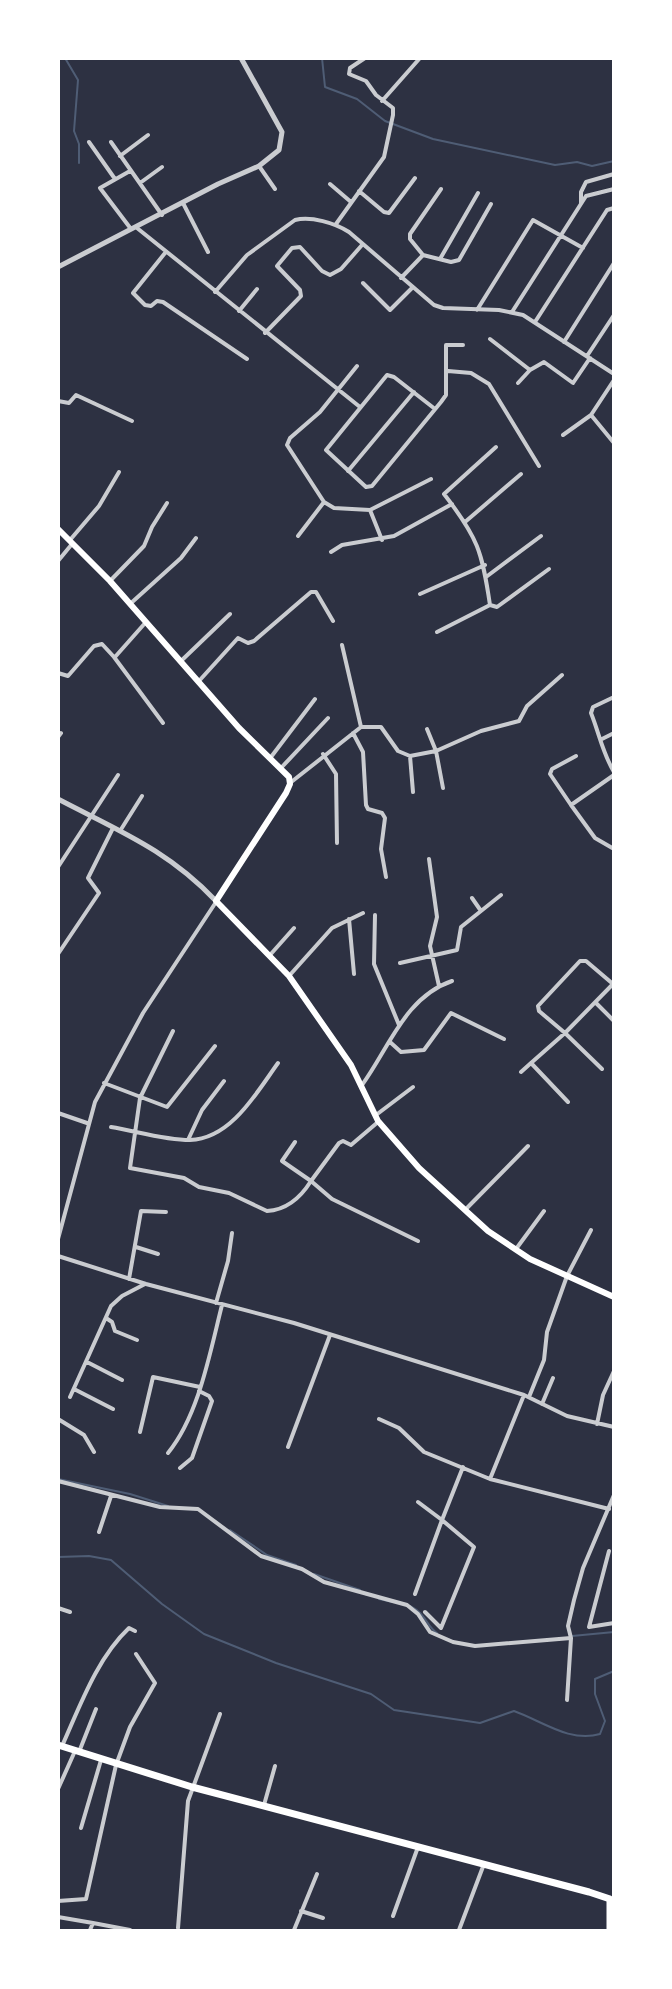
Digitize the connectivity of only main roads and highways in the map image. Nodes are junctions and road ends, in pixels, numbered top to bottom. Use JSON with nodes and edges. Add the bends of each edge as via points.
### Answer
{"nodes":[{"id":1,"x":58,"y":529,"type":"edge"},
{"id":2,"x":614,"y":1297,"type":"edge"},
{"id":3,"x":60,"y":1746,"type":"edge"},
{"id":4,"x":612,"y":1895,"type":"edge"},
{"id":5,"x":610,"y":1930,"type":"edge"}],
"edges":[{"from":1,"to":2,"type":"main road","via":[[110,581],[239,728],[289,777],[290,784],[217,902],[289,976],[362,1085],[377,1118],[419,1168],[464,1211],[515,1250]]},
{"from":3,"to":4,"type":"main road","via":[[192,1787]]},
{"from":4,"to":5,"type":"main road"}]}
